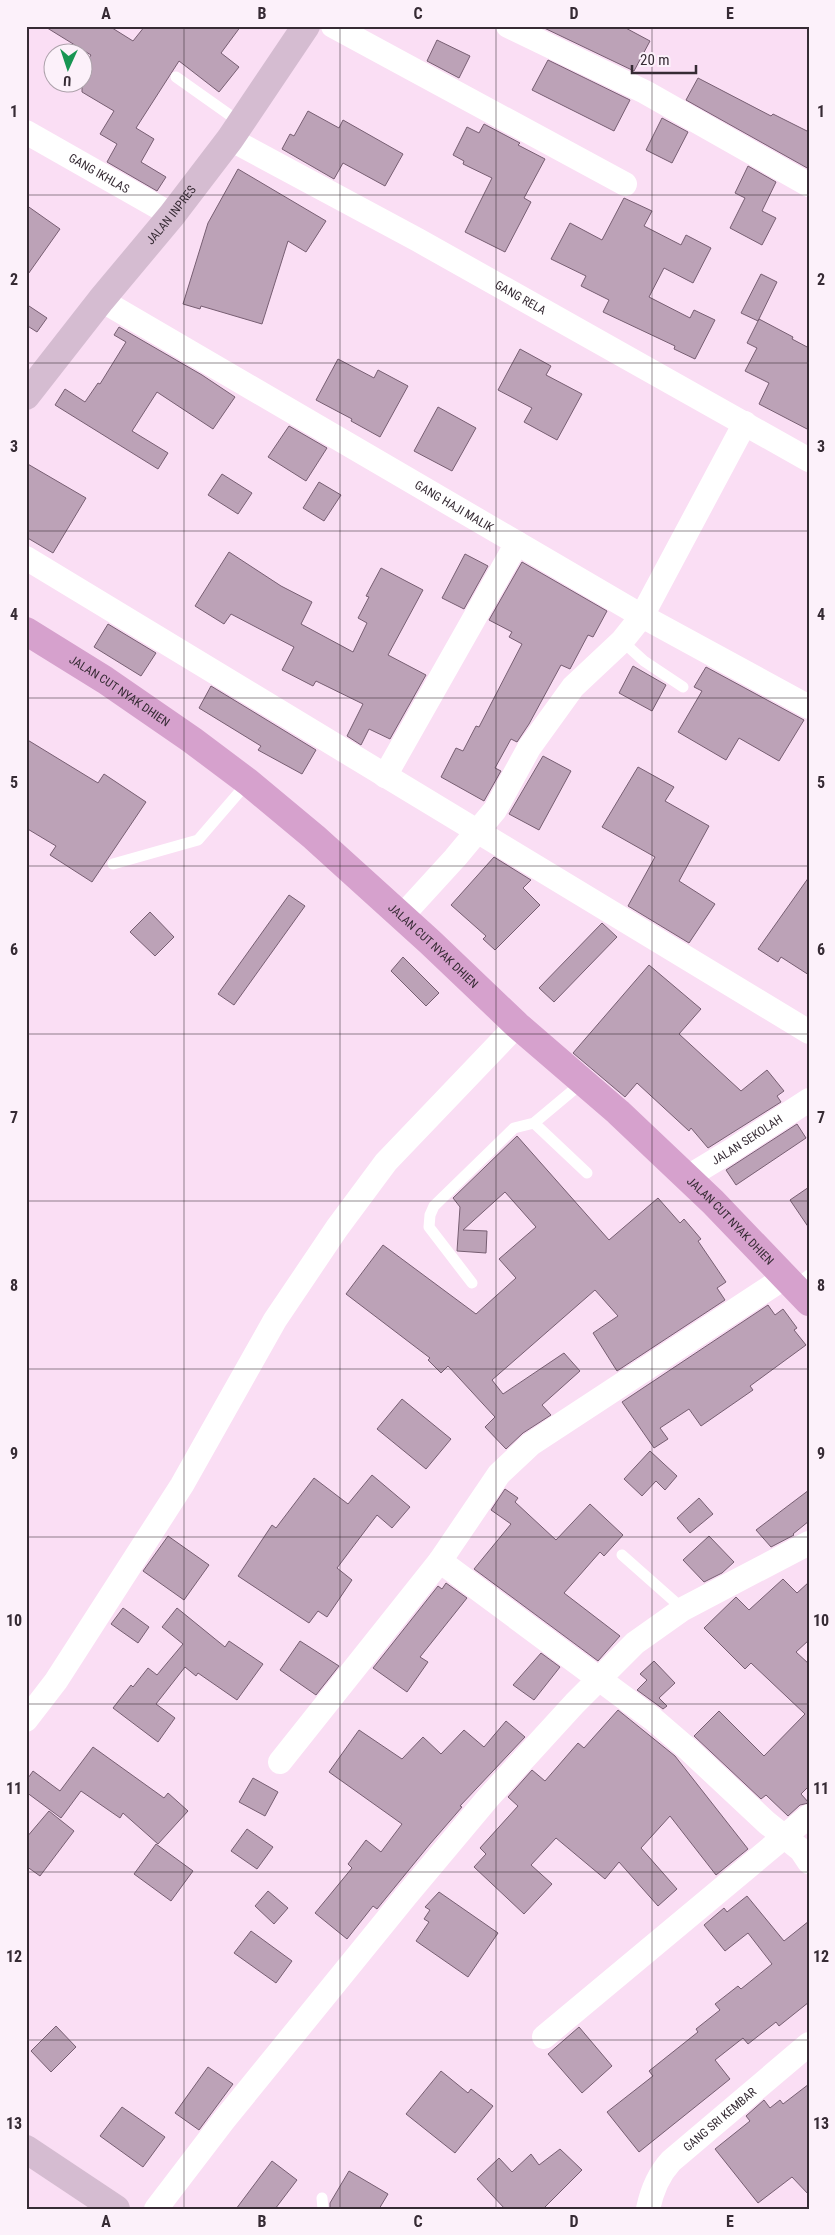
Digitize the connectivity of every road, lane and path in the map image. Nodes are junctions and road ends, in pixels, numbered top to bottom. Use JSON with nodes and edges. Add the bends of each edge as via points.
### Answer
{"nodes":[{"id":1,"x":306,"y":26,"type":"edge"},
{"id":2,"x":333,"y":26,"type":"edge"},
{"id":3,"x":508,"y":26,"type":"edge"},
{"id":4,"x":176,"y":76,"type":"dead end"},
{"id":5,"x":236,"y":131,"type":"junction"},
{"id":6,"x":26,"y":132,"type":"edge"},
{"id":7,"x":625,"y":184,"type":"dead end"},
{"id":8,"x":809,"y":185,"type":"edge"},
{"id":9,"x":172,"y":215,"type":"junction"},
{"id":10,"x":101,"y":300,"type":"junction"},
{"id":11,"x":26,"y":396,"type":"edge"},
{"id":12,"x":745,"y":423,"type":"junction"},
{"id":13,"x":809,"y":460,"type":"edge"},
{"id":14,"x":517,"y":544,"type":"junction"},
{"id":15,"x":26,"y":558,"type":"edge"},
{"id":16,"x":642,"y":616,"type":"junction"},
{"id":17,"x":26,"y":631,"type":"edge"},
{"id":18,"x":622,"y":641,"type":"junction"},
{"id":19,"x":682,"y":687,"type":"dead end"},
{"id":20,"x":809,"y":707,"type":"edge"},
{"id":21,"x":385,"y":776,"type":"junction"},
{"id":22,"x":248,"y":782,"type":"junction"},
{"id":23,"x":478,"y":832,"type":"junction"},
{"id":24,"x":113,"y":864,"type":"dead end"},
{"id":25,"x":402,"y":916,"type":"junction"},
{"id":26,"x":516,"y":1025,"type":"junction"},
{"id":27,"x":809,"y":1032,"type":"edge"},
{"id":28,"x":583,"y":1082,"type":"junction"},
{"id":29,"x":809,"y":1100,"type":"edge"},
{"id":30,"x":534,"y":1123,"type":"junction"},
{"id":31,"x":587,"y":1173,"type":"dead end"},
{"id":32,"x":686,"y":1178,"type":"junction"},
{"id":33,"x":472,"y":1283,"type":"dead end"},
{"id":34,"x":799,"y":1285,"type":"edge"},
{"id":35,"x":809,"y":1543,"type":"edge"},
{"id":36,"x":622,"y":1555,"type":"dead end"},
{"id":37,"x":440,"y":1561,"type":"junction"},
{"id":38,"x":683,"y":1609,"type":"junction"},
{"id":39,"x":599,"y":1679,"type":"junction"},
{"id":40,"x":26,"y":1720,"type":"edge"},
{"id":41,"x":280,"y":1762,"type":"dead end"},
{"id":42,"x":809,"y":1816,"type":"edge"},
{"id":43,"x":785,"y":1837,"type":"junction"},
{"id":44,"x":809,"y":1862,"type":"edge"},
{"id":45,"x":544,"y":2037,"type":"dead end"},
{"id":46,"x":809,"y":2044,"type":"edge"},
{"id":47,"x":26,"y":2149,"type":"edge"},
{"id":48,"x":116,"y":2209,"type":"edge"},
{"id":49,"x":156,"y":2209,"type":"edge"},
{"id":50,"x":648,"y":2209,"type":"edge"}],
"edges":[{"from":1,"to":5,"type":"street","name":"JALAN INPRES"},
{"from":2,"to":7,"type":"street"},
{"from":3,"to":8,"type":"street","via":[[645,92]]},
{"from":4,"to":5,"type":"lane"},
{"from":5,"to":9,"type":"street","name":"JALAN INPRES"},
{"from":5,"to":12,"type":"street","name":"GANG RELA","via":[[427,245]]},
{"from":6,"to":9,"type":"street","name":"GANG IKHLAS"},
{"from":9,"to":10,"type":"street","name":"JALAN INPRES"},
{"from":10,"to":11,"type":"street","name":"JALAN INPRES"},
{"from":10,"to":14,"type":"street","name":"GANG HAJI MALIK"},
{"from":12,"to":13,"type":"street","name":"GANG RELA"},
{"from":12,"to":16,"type":"street"},
{"from":14,"to":16,"type":"street","name":"GANG HAJI MALIK"},
{"from":14,"to":21,"type":"street"},
{"from":15,"to":21,"type":"street"},
{"from":16,"to":18,"type":"street"},
{"from":16,"to":20,"type":"street","name":"GANG HAJI MALIK"},
{"from":17,"to":22,"type":"main road","name":"JALAN CUT NYAK DHIEN","via":[[176,729]]},
{"from":18,"to":19,"type":"lane"},
{"from":18,"to":23,"type":"street","via":[[573,687],[529,748],[495,810]]},
{"from":21,"to":23,"type":"street"},
{"from":22,"to":24,"type":"lane","via":[[198,840]]},
{"from":22,"to":25,"type":"main road","name":"JALAN CUT NYAK DHIEN"},
{"from":23,"to":25,"type":"street"},
{"from":23,"to":27,"type":"street"},
{"from":25,"to":26,"type":"main road","name":"JALAN CUT NYAK DHIEN"},
{"from":26,"to":28,"type":"main road","name":"JALAN CUT NYAK DHIEN"},
{"from":26,"to":40,"type":"street","via":[[386,1162],[336,1228],[275,1320],[182,1484],[56,1681]]},
{"from":28,"to":30,"type":"lane"},
{"from":28,"to":32,"type":"main road","name":"JALAN CUT NYAK DHIEN"},
{"from":29,"to":32,"type":"street","name":"JALAN SEKOLAH"},
{"from":30,"to":31,"type":"lane"},
{"from":30,"to":33,"type":"lane","via":[[514,1128],[445,1193],[430,1215],[429,1227],[435,1237]]},
{"from":32,"to":34,"type":"main road","name":"JALAN CUT NYAK DHIEN"},
{"from":34,"to":37,"type":"street","via":[[531,1444],[500,1474]]},
{"from":35,"to":38,"type":"street"},
{"from":36,"to":38,"type":"lane"},
{"from":37,"to":39,"type":"street"},
{"from":37,"to":41,"type":"street"},
{"from":38,"to":39,"type":"street","via":[[635,1643]]},
{"from":39,"to":43,"type":"street","via":[[654,1719]]},
{"from":39,"to":49,"type":"street","via":[[488,1798],[224,2120]]},
{"from":42,"to":43,"type":"street"},
{"from":43,"to":44,"type":"street"},
{"from":43,"to":45,"type":"street"},
{"from":46,"to":50,"type":"street","name":"GANG SRI KEMBAR","via":[[671,2161],[655,2183]]},
{"from":47,"to":48,"type":"street"}]}
